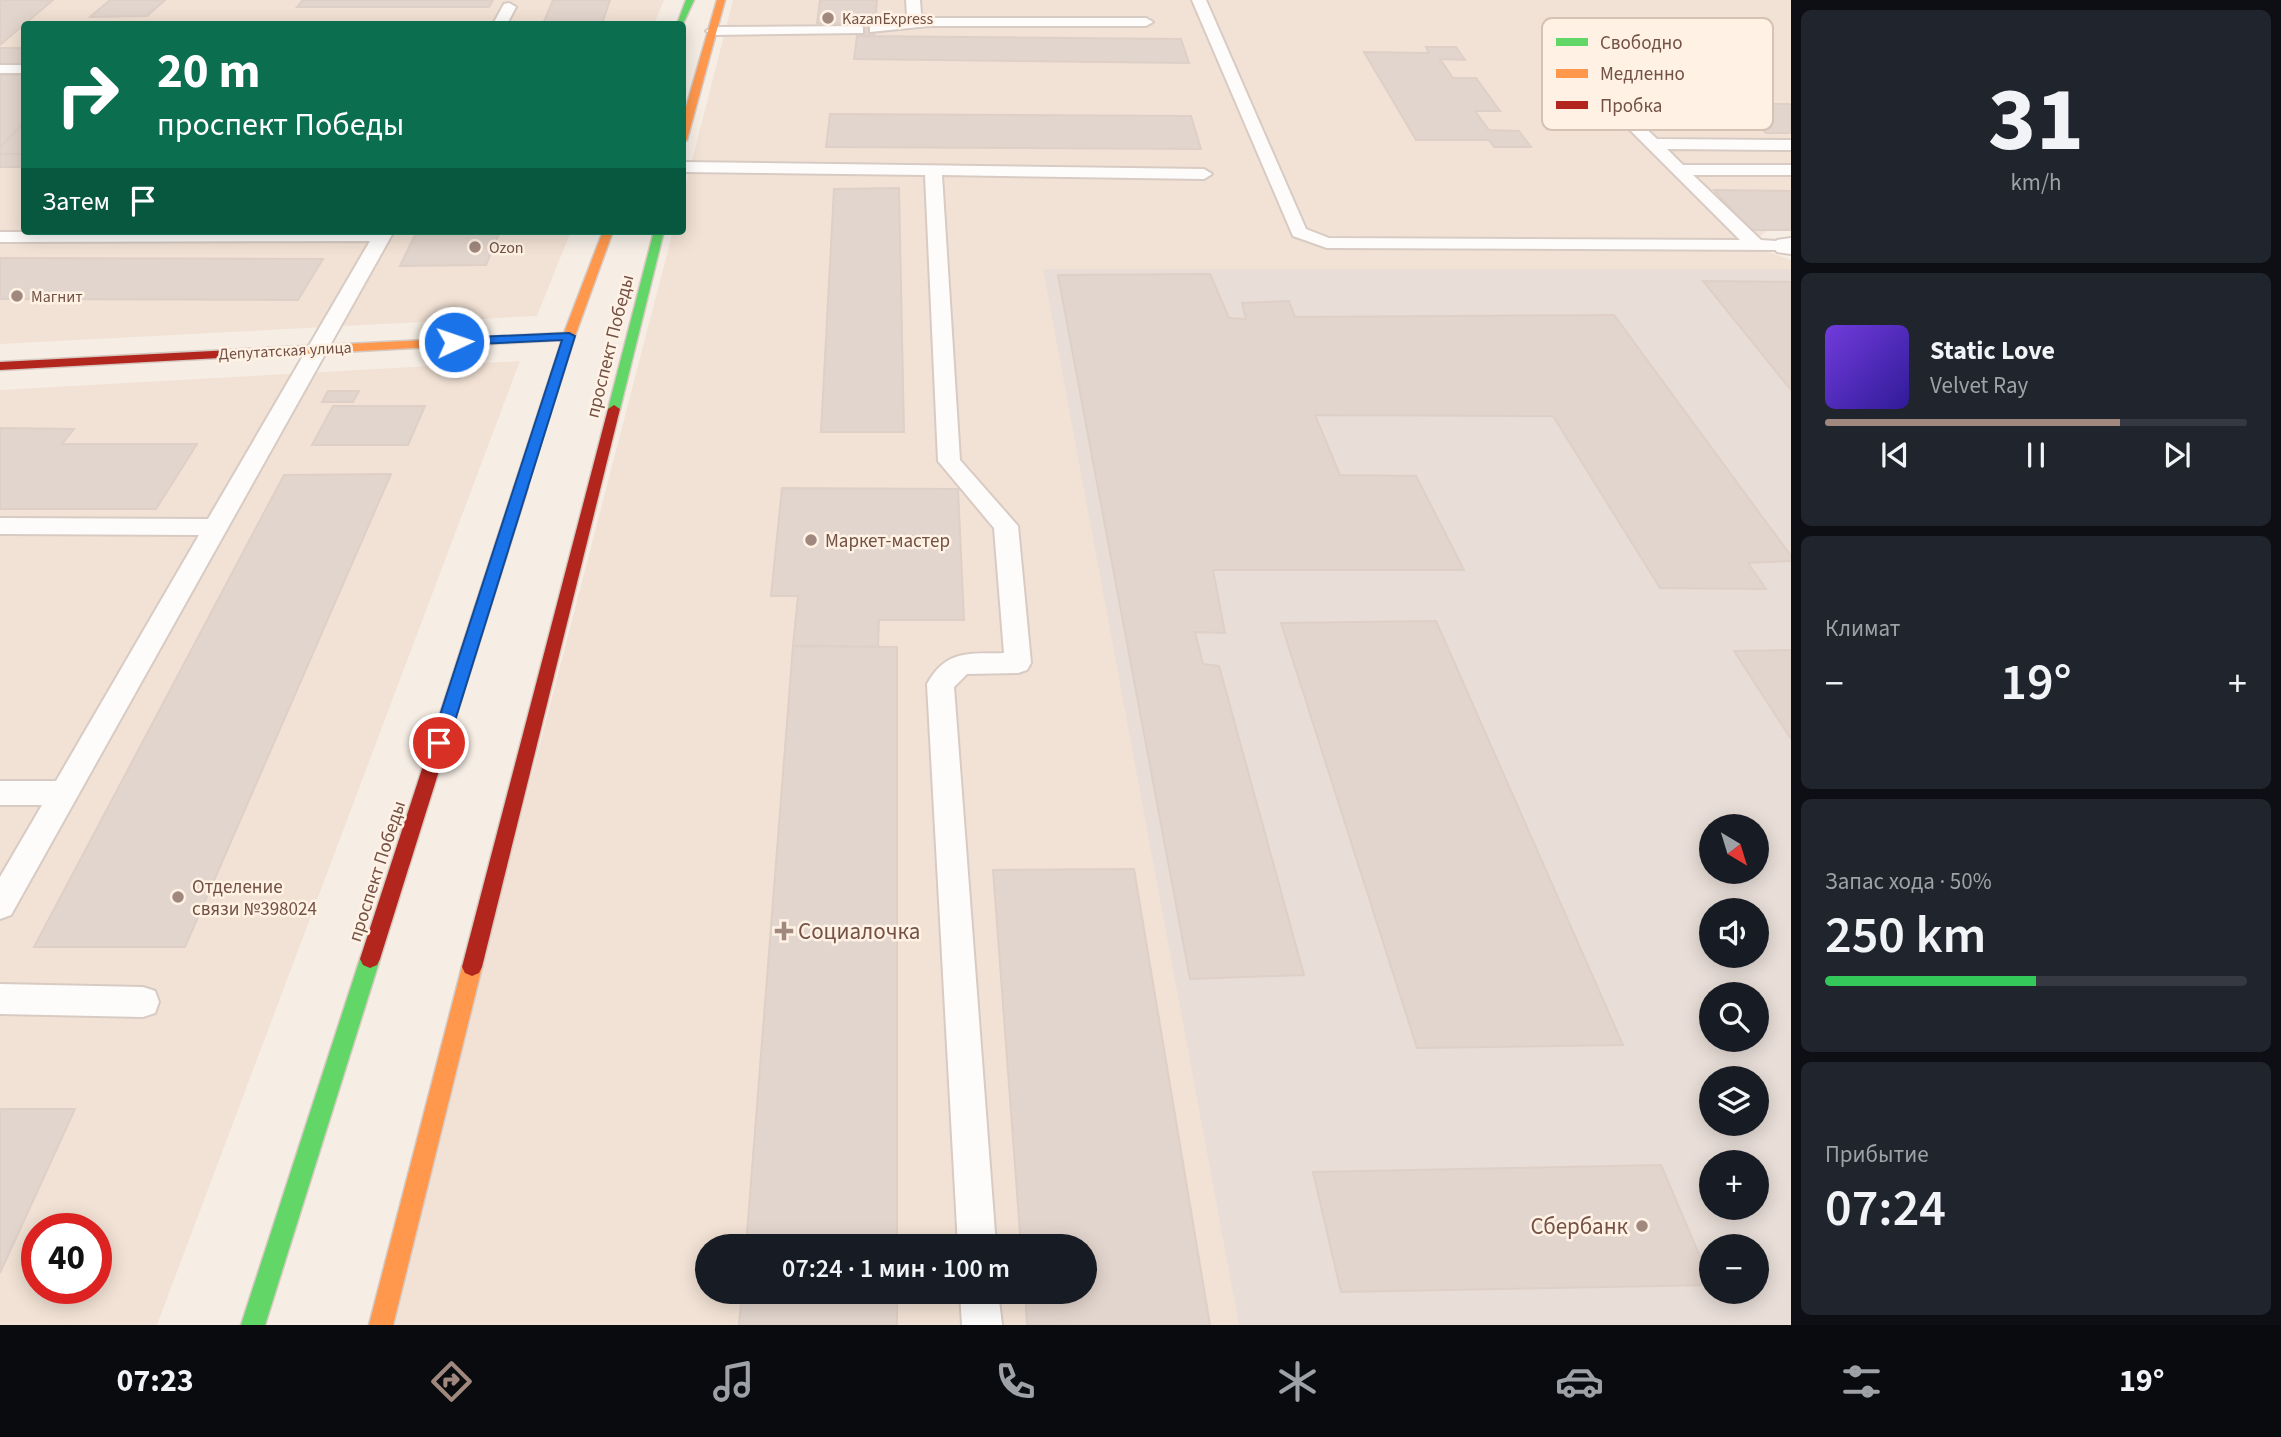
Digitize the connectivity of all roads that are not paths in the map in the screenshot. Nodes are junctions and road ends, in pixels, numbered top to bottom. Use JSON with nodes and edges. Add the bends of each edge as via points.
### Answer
{"nodes":[{"id":1,"x":690,"y":0,"type":"edge"},
{"id":2,"x":721,"y":0,"type":"edge"},
{"id":3,"x":913,"y":0,"type":"edge"},
{"id":4,"x":1199,"y":0,"type":"edge"},
{"id":5,"x":509,"y":7,"type":"dead end"},
{"id":6,"x":502,"y":21,"type":"edge"},
{"id":7,"x":682,"y":21,"type":"edge"},
{"id":8,"x":929,"y":22,"type":"junction"},
{"id":9,"x":1146,"y":22,"type":"dead end"},
{"id":10,"x":875,"y":29,"type":"dead end"},
{"id":11,"x":858,"y":30,"type":"dead end"},
{"id":12,"x":713,"y":31,"type":"junction"},
{"id":13,"x":0,"y":69,"type":"edge"},
{"id":14,"x":21,"y":69,"type":"edge"},
{"id":15,"x":686,"y":126,"type":"edge"},
{"id":16,"x":1638,"y":130,"type":"edge"},
{"id":17,"x":1652,"y":144,"type":"junction"},
{"id":18,"x":1791,"y":145,"type":"edge"},
{"id":19,"x":686,"y":167,"type":"edge"},
{"id":20,"x":933,"y":170,"type":"junction"},
{"id":21,"x":1679,"y":170,"type":"junction"},
{"id":22,"x":1791,"y":170,"type":"edge"},
{"id":23,"x":1204,"y":174,"type":"dead end"},
{"id":24,"x":192,"y":235,"type":"edge"},
{"id":25,"x":383,"y":235,"type":"edge"},
{"id":26,"x":607,"y":235,"type":"edge"},
{"id":27,"x":658,"y":235,"type":"edge"},
{"id":28,"x":0,"y":237,"type":"edge"},
{"id":29,"x":1756,"y":246,"type":"junction"},
{"id":30,"x":1789,"y":246,"type":"edge"},
{"id":31,"x":569,"y":336,"type":"junction"},
{"id":32,"x":321,"y":348,"type":"junction"},
{"id":33,"x":0,"y":366,"type":"edge"},
{"id":34,"x":0,"y":526,"type":"edge"},
{"id":35,"x":216,"y":527,"type":"junction"},
{"id":36,"x":0,"y":793,"type":"edge"},
{"id":37,"x":64,"y":793,"type":"junction"},
{"id":38,"x":0,"y":905,"type":"edge"},
{"id":39,"x":0,"y":999,"type":"edge"},
{"id":40,"x":143,"y":1002,"type":"dead end"},
{"id":41,"x":975,"y":1234,"type":"edge"},
{"id":42,"x":980,"y":1304,"type":"edge"},
{"id":43,"x":253,"y":1325,"type":"edge"},
{"id":44,"x":381,"y":1325,"type":"edge"},
{"id":45,"x":982,"y":1325,"type":"edge"}],
"edges":[{"from":1,"to":7,"type":"main road"},
{"from":2,"to":12,"type":"main road"},
{"from":3,"to":8,"type":"lane","via":[[914,16]]},
{"from":4,"to":29,"type":"lane","via":[[1299,232],[1327,243]]},
{"from":5,"to":6,"type":"lane"},
{"from":8,"to":9,"type":"lane"},
{"from":8,"to":10,"type":"lane"},
{"from":11,"to":12,"type":"lane"},
{"from":12,"to":15,"type":"main road"},
{"from":13,"to":14,"type":"lane"},
{"from":16,"to":17,"type":"lane"},
{"from":17,"to":18,"type":"lane"},
{"from":17,"to":21,"type":"lane"},
{"from":19,"to":20,"type":"lane"},
{"from":20,"to":23,"type":"lane"},
{"from":20,"to":41,"type":"lane","via":[[949,461],[1006,526],[1018,663],[960,664],[940,684]]},
{"from":21,"to":22,"type":"lane"},
{"from":21,"to":29,"type":"lane"},
{"from":24,"to":28,"type":"lane"},
{"from":25,"to":32,"type":"lane"},
{"from":26,"to":31,"type":"main road","name":"проспект Победы"},
{"from":27,"to":44,"type":"main road","name":"проспект Победы"},
{"from":29,"to":30,"type":"lane"},
{"from":31,"to":32,"type":"main road","name":"Депутатская улица"},
{"from":31,"to":43,"type":"main road","name":"проспект Победы"},
{"from":32,"to":33,"type":"main road","name":"Депутатская улица"},
{"from":32,"to":35,"type":"lane"},
{"from":34,"to":35,"type":"lane"},
{"from":35,"to":37,"type":"lane"},
{"from":36,"to":37,"type":"lane"},
{"from":37,"to":38,"type":"lane"},
{"from":39,"to":40,"type":"lane"},
{"from":42,"to":45,"type":"lane"}]}
